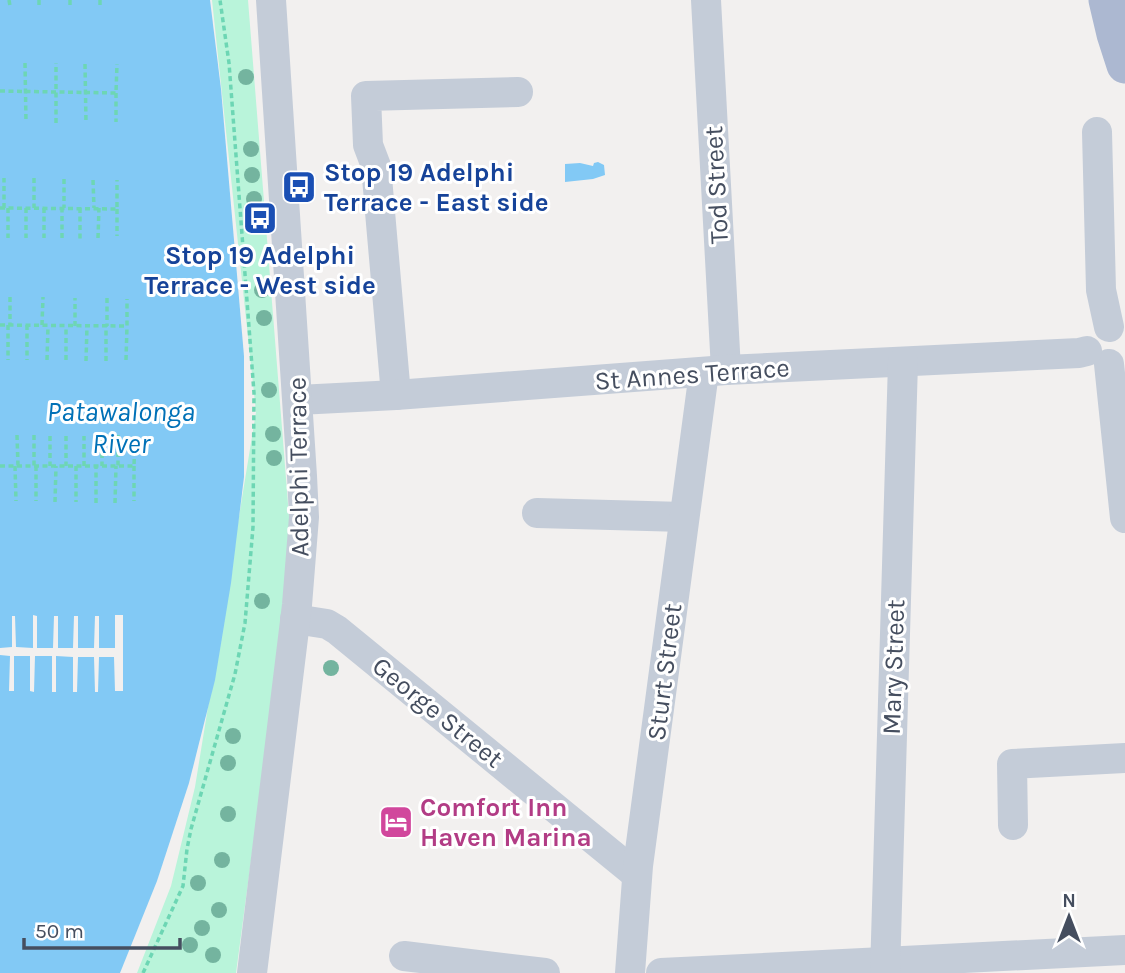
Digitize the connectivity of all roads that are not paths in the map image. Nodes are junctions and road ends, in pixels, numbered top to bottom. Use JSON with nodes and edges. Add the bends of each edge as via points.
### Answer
{"nodes":[{"id":1,"x":271,"y":0,"type":"edge"},
{"id":2,"x":706,"y":0,"type":"edge"},
{"id":3,"x":1107,"y":0,"type":"edge"},
{"id":4,"x":1125,"y":65,"type":"edge"},
{"id":5,"x":518,"y":92,"type":"dead end"},
{"id":6,"x":1097,"y":132,"type":"dead end"},
{"id":7,"x":1118,"y":329,"type":"edge"},
{"id":8,"x":1098,"y":357,"type":"junction"},
{"id":9,"x":903,"y":362,"type":"junction"},
{"id":10,"x":715,"y":371,"type":"junction"},
{"id":11,"x":396,"y":395,"type":"junction"},
{"id":12,"x":298,"y":400,"type":"junction"},
{"id":13,"x":537,"y":513,"type":"dead end"},
{"id":14,"x":684,"y":517,"type":"junction"},
{"id":15,"x":1125,"y":518,"type":"edge"},
{"id":16,"x":295,"y":620,"type":"junction"},
{"id":17,"x":1125,"y":758,"type":"edge"},
{"id":18,"x":1013,"y":825,"type":"dead end"},
{"id":19,"x":637,"y":876,"type":"junction"},
{"id":20,"x":1125,"y":950,"type":"edge"},
{"id":21,"x":404,"y":956,"type":"dead end"},
{"id":22,"x":884,"y":967,"type":"edge"},
{"id":23,"x":252,"y":973,"type":"edge"},
{"id":24,"x":545,"y":973,"type":"edge"},
{"id":25,"x":630,"y":973,"type":"edge"},
{"id":26,"x":661,"y":973,"type":"edge"}],
"edges":[{"from":1,"to":12,"type":"street","name":"Adelphi Terrace"},
{"from":2,"to":10,"type":"street","name":"Tod Street"},
{"from":3,"to":4,"type":"main road"},
{"from":5,"to":11,"type":"street","via":[[366,96]]},
{"from":6,"to":7,"type":"street","via":[[1101,290]]},
{"from":7,"to":8,"type":"street","via":[[1123,352],[1117,360]]},
{"from":8,"to":9,"type":"street","name":"St Annes Terrace","via":[[1079,353]]},
{"from":8,"to":15,"type":"street"},
{"from":9,"to":10,"type":"street","name":"St Annes Terrace"},
{"from":9,"to":22,"type":"street","name":"Mary Street"},
{"from":10,"to":11,"type":"street","name":"St Annes Terrace"},
{"from":10,"to":14,"type":"street","name":"Sturt Street"},
{"from":11,"to":12,"type":"street","name":"St Annes Terrace"},
{"from":12,"to":16,"type":"street","name":"Adelphi Terrace","via":[[304,517]]},
{"from":13,"to":14,"type":"street"},
{"from":14,"to":19,"type":"street","name":"Sturt Street"},
{"from":16,"to":19,"type":"street","name":"George Street","via":[[327,624],[337,631]]},
{"from":16,"to":23,"type":"street","name":"Adelphi Terrace"},
{"from":17,"to":18,"type":"street","via":[[1012,764]]},
{"from":19,"to":25,"type":"street","name":"Sturt Street"},
{"from":20,"to":22,"type":"street"},
{"from":21,"to":24,"type":"street"},
{"from":22,"to":26,"type":"street"}]}
